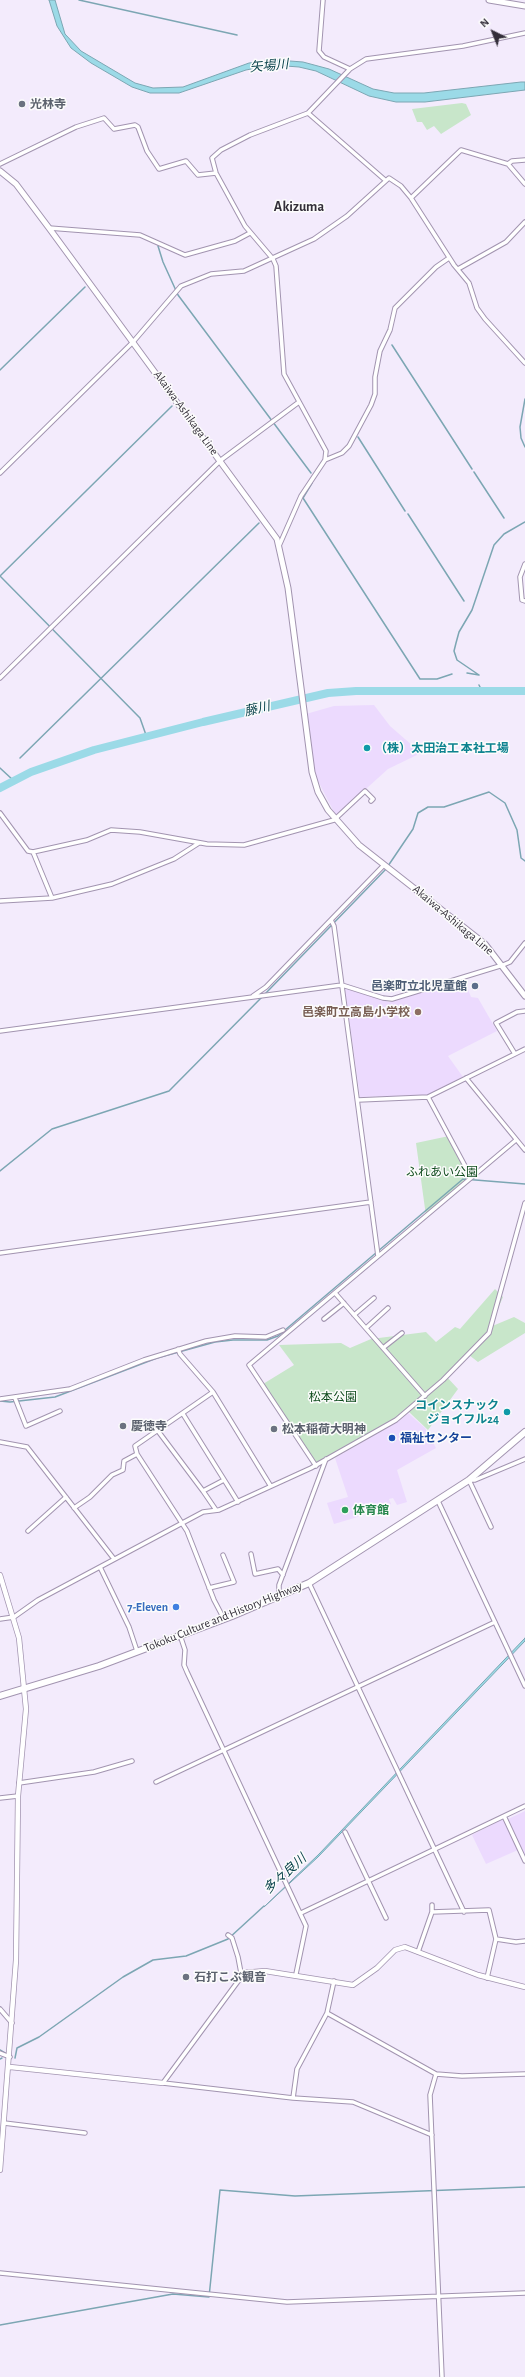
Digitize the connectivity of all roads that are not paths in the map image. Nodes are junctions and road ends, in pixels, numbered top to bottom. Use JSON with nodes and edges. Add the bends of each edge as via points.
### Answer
{"nodes":[{"id":1,"x":323,"y":0,"type":"edge"},
{"id":2,"x":489,"y":0,"type":"edge"},
{"id":3,"x":525,"y":6,"type":"edge"},
{"id":4,"x":525,"y":33,"type":"edge"},
{"id":5,"x":350,"y":69,"type":"junction"},
{"id":6,"x":308,"y":113,"type":"junction"},
{"id":7,"x":525,"y":160,"type":"edge"},
{"id":8,"x":0,"y":164,"type":"edge"},
{"id":9,"x":508,"y":164,"type":"junction"},
{"id":10,"x":0,"y":171,"type":"edge"},
{"id":11,"x":216,"y":172,"type":"junction"},
{"id":12,"x":385,"y":180,"type":"junction"},
{"id":13,"x":525,"y":184,"type":"edge"},
{"id":14,"x":411,"y":198,"type":"junction"},
{"id":15,"x":525,"y":222,"type":"edge"},
{"id":16,"x":49,"y":228,"type":"junction"},
{"id":17,"x":250,"y":233,"type":"junction"},
{"id":18,"x":449,"y":258,"type":"junction"},
{"id":19,"x":273,"y":259,"type":"junction"},
{"id":20,"x":458,"y":270,"type":"junction"},
{"id":21,"x":133,"y":342,"type":"junction"},
{"id":22,"x":525,"y":363,"type":"edge"},
{"id":23,"x":299,"y":402,"type":"junction"},
{"id":24,"x":221,"y":460,"type":"junction"},
{"id":25,"x":325,"y":460,"type":"junction"},
{"id":26,"x":0,"y":473,"type":"edge"},
{"id":27,"x":279,"y":546,"type":"junction"},
{"id":28,"x":525,"y":564,"type":"edge"},
{"id":29,"x":525,"y":600,"type":"edge"},
{"id":30,"x":0,"y":678,"type":"edge"},
{"id":31,"x":371,"y":801,"type":"dead end"},
{"id":32,"x":0,"y":813,"type":"edge"},
{"id":33,"x":334,"y":820,"type":"junction"},
{"id":34,"x":199,"y":843,"type":"junction"},
{"id":35,"x":34,"y":852,"type":"junction"},
{"id":36,"x":387,"y":867,"type":"junction"},
{"id":37,"x":52,"y":898,"type":"junction"},
{"id":38,"x":0,"y":902,"type":"edge"},
{"id":39,"x":331,"y":920,"type":"junction"},
{"id":40,"x":525,"y":943,"type":"edge"},
{"id":41,"x":503,"y":965,"type":"junction"},
{"id":42,"x":342,"y":985,"type":"junction"},
{"id":43,"x":254,"y":996,"type":"junction"},
{"id":44,"x":525,"y":996,"type":"edge"},
{"id":45,"x":525,"y":1011,"type":"edge"},
{"id":46,"x":0,"y":1032,"type":"edge"},
{"id":47,"x":525,"y":1049,"type":"edge"},
{"id":48,"x":515,"y":1054,"type":"junction"},
{"id":49,"x":466,"y":1078,"type":"junction"},
{"id":50,"x":428,"y":1097,"type":"junction"},
{"id":51,"x":358,"y":1100,"type":"junction"},
{"id":52,"x":516,"y":1140,"type":"junction"},
{"id":53,"x":525,"y":1150,"type":"edge"},
{"id":54,"x":471,"y":1177,"type":"junction"},
{"id":55,"x":371,"y":1202,"type":"junction"},
{"id":56,"x":525,"y":1203,"type":"edge"},
{"id":57,"x":0,"y":1253,"type":"edge"},
{"id":58,"x":378,"y":1256,"type":"junction"},
{"id":59,"x":335,"y":1293,"type":"junction"},
{"id":60,"x":374,"y":1298,"type":"dead end"},
{"id":61,"x":344,"y":1303,"type":"junction"},
{"id":62,"x":388,"y":1308,"type":"dead end"},
{"id":63,"x":354,"y":1315,"type":"junction"},
{"id":64,"x":324,"y":1319,"type":"dead end"},
{"id":65,"x":366,"y":1328,"type":"junction"},
{"id":66,"x":283,"y":1330,"type":"dead end"},
{"id":67,"x":402,"y":1333,"type":"dead end"},
{"id":68,"x":383,"y":1348,"type":"junction"},
{"id":69,"x":178,"y":1349,"type":"junction"},
{"id":70,"x":213,"y":1392,"type":"junction"},
{"id":71,"x":425,"y":1396,"type":"junction"},
{"id":72,"x":16,"y":1398,"type":"junction"},
{"id":73,"x":0,"y":1399,"type":"edge"},
{"id":74,"x":60,"y":1411,"type":"dead end"},
{"id":75,"x":183,"y":1414,"type":"junction"},
{"id":76,"x":158,"y":1431,"type":"junction"},
{"id":77,"x":525,"y":1432,"type":"edge"},
{"id":78,"x":0,"y":1442,"type":"edge"},
{"id":79,"x":137,"y":1454,"type":"junction"},
{"id":80,"x":525,"y":1459,"type":"edge"},
{"id":81,"x":326,"y":1460,"type":"junction"},
{"id":82,"x":316,"y":1466,"type":"junction"},
{"id":83,"x":224,"y":1480,"type":"junction"},
{"id":84,"x":469,"y":1480,"type":"junction"},
{"id":85,"x":270,"y":1485,"type":"junction"},
{"id":86,"x":203,"y":1491,"type":"junction"},
{"id":87,"x":66,"y":1497,"type":"junction"},
{"id":88,"x":438,"y":1501,"type":"junction"},
{"id":89,"x":238,"y":1502,"type":"junction"},
{"id":90,"x":74,"y":1508,"type":"junction"},
{"id":91,"x":216,"y":1510,"type":"junction"},
{"id":92,"x":182,"y":1524,"type":"junction"},
{"id":93,"x":491,"y":1527,"type":"dead end"},
{"id":94,"x":28,"y":1532,"type":"dead end"},
{"id":95,"x":251,"y":1554,"type":"dead end"},
{"id":96,"x":223,"y":1555,"type":"dead end"},
{"id":97,"x":114,"y":1559,"type":"junction"},
{"id":98,"x":100,"y":1567,"type":"junction"},
{"id":99,"x":0,"y":1574,"type":"edge"},
{"id":100,"x":283,"y":1575,"type":"junction"},
{"id":101,"x":309,"y":1583,"type":"junction"},
{"id":102,"x":209,"y":1588,"type":"junction"},
{"id":103,"x":278,"y":1597,"type":"junction"},
{"id":104,"x":14,"y":1617,"type":"junction"},
{"id":105,"x":0,"y":1619,"type":"edge"},
{"id":106,"x":224,"y":1619,"type":"junction"},
{"id":107,"x":495,"y":1622,"type":"junction"},
{"id":108,"x":180,"y":1635,"type":"junction"},
{"id":109,"x":137,"y":1651,"type":"junction"},
{"id":110,"x":525,"y":1686,"type":"edge"},
{"id":111,"x":358,"y":1687,"type":"junction"},
{"id":112,"x":25,"y":1690,"type":"junction"},
{"id":113,"x":0,"y":1696,"type":"edge"},
{"id":114,"x":224,"y":1750,"type":"junction"},
{"id":115,"x":132,"y":1761,"type":"dead end"},
{"id":116,"x":156,"y":1782,"type":"dead end"},
{"id":117,"x":19,"y":1783,"type":"junction"},
{"id":118,"x":18,"y":1796,"type":"junction"},
{"id":119,"x":0,"y":1798,"type":"edge"},
{"id":120,"x":525,"y":1806,"type":"edge"},
{"id":121,"x":504,"y":1816,"type":"junction"},
{"id":122,"x":345,"y":1832,"type":"dead end"},
{"id":123,"x":435,"y":1849,"type":"junction"},
{"id":124,"x":525,"y":1861,"type":"edge"},
{"id":125,"x":368,"y":1881,"type":"junction"},
{"id":126,"x":432,"y":1906,"type":"dead end"},
{"id":127,"x":301,"y":1912,"type":"junction"},
{"id":128,"x":432,"y":1912,"type":"junction"},
{"id":129,"x":464,"y":1912,"type":"junction"},
{"id":130,"x":386,"y":1918,"type":"dead end"},
{"id":131,"x":228,"y":1934,"type":"dead end"},
{"id":132,"x":496,"y":1939,"type":"junction"},
{"id":133,"x":525,"y":1941,"type":"edge"},
{"id":134,"x":418,"y":1952,"type":"junction"},
{"id":135,"x":241,"y":1973,"type":"junction"},
{"id":136,"x":296,"y":1974,"type":"junction"},
{"id":137,"x":487,"y":1978,"type":"junction"},
{"id":138,"x":334,"y":1981,"type":"junction"},
{"id":139,"x":525,"y":1987,"type":"edge"},
{"id":140,"x":0,"y":2008,"type":"edge"},
{"id":141,"x":327,"y":2013,"type":"junction"},
{"id":142,"x":12,"y":2023,"type":"junction"},
{"id":143,"x":0,"y":2054,"type":"edge"},
{"id":144,"x":10,"y":2057,"type":"junction"},
{"id":145,"x":10,"y":2067,"type":"junction"},
{"id":146,"x":436,"y":2074,"type":"junction"},
{"id":147,"x":525,"y":2074,"type":"edge"},
{"id":148,"x":163,"y":2083,"type":"junction"},
{"id":149,"x":293,"y":2098,"type":"junction"},
{"id":150,"x":2,"y":2123,"type":"edge"},
{"id":151,"x":85,"y":2133,"type":"dead end"},
{"id":152,"x":432,"y":2135,"type":"junction"},
{"id":153,"x":0,"y":2170,"type":"edge"},
{"id":154,"x":0,"y":2273,"type":"edge"},
{"id":155,"x":525,"y":2293,"type":"edge"},
{"id":156,"x":439,"y":2296,"type":"junction"},
{"id":157,"x":442,"y":2377,"type":"edge"}],
"edges":[{"from":1,"to":5,"type":"street","via":[[319,51],[329,60]]},
{"from":2,"to":3,"type":"main road"},
{"from":4,"to":5,"type":"street","via":[[436,50],[373,57]]},
{"from":5,"to":6,"type":"street"},
{"from":6,"to":11,"type":"street","via":[[250,135],[221,150],[212,158]]},
{"from":6,"to":12,"type":"street"},
{"from":7,"to":9,"type":"street","via":[[512,161]]},
{"from":8,"to":11,"type":"street","via":[[76,127],[104,118],[114,129],[135,125],[138,127],[147,151],[159,170],[186,161],[198,175]]},
{"from":9,"to":13,"type":"street"},
{"from":9,"to":14,"type":"street","via":[[461,150]]},
{"from":10,"to":16,"type":"main road","name":"Akaiwa-Ashikaga Line","via":[[16,184]]},
{"from":11,"to":17,"type":"street"},
{"from":12,"to":14,"type":"street","via":[[393,179]]},
{"from":12,"to":19,"type":"street","via":[[333,227]]},
{"from":14,"to":18,"type":"street"},
{"from":15,"to":20,"type":"street","via":[[506,242]]},
{"from":16,"to":17,"type":"street","via":[[140,235],[185,255],[235,241]]},
{"from":16,"to":21,"type":"main road","name":"Akaiwa-Ashikaga Line"},
{"from":17,"to":19,"type":"street"},
{"from":18,"to":20,"type":"street"},
{"from":18,"to":25,"type":"street","via":[[436,267],[394,310],[390,330],[380,351],[375,394],[371,405],[349,446]]},
{"from":19,"to":21,"type":"street","via":[[244,271],[211,274],[181,286]]},
{"from":19,"to":23,"type":"street","via":[[277,271],[282,367]]},
{"from":20,"to":22,"type":"street","via":[[469,284],[477,308]]},
{"from":21,"to":24,"type":"main road","name":"Akaiwa-Ashikaga Line"},
{"from":21,"to":26,"type":"street"},
{"from":23,"to":24,"type":"street"},
{"from":23,"to":25,"type":"street","via":[[323,444],[326,451]]},
{"from":24,"to":27,"type":"main road","name":"Akaiwa-Ashikaga Line","via":[[267,523]]},
{"from":24,"to":30,"type":"street"},
{"from":25,"to":27,"type":"street","via":[[301,496]]},
{"from":27,"to":33,"type":"main road","name":"Akaiwa-Ashikaga Line","via":[[288,588],[313,777]]},
{"from":28,"to":29,"type":"street","via":[[520,577],[522,600]]},
{"from":31,"to":33,"type":"street","via":[[373,799],[365,791]]},
{"from":32,"to":35,"type":"street","via":[[28,851]]},
{"from":33,"to":34,"type":"street","via":[[244,844]]},
{"from":33,"to":36,"type":"main road","name":"Akaiwa-Ashikaga Line"},
{"from":34,"to":35,"type":"street","via":[[140,832],[111,830],[87,840]]},
{"from":34,"to":37,"type":"street","via":[[174,859],[126,880]]},
{"from":35,"to":37,"type":"street"},
{"from":36,"to":39,"type":"street"},
{"from":36,"to":41,"type":"main road","name":"Akaiwa-Ashikaga Line","via":[[480,939]]},
{"from":37,"to":38,"type":"street"},
{"from":39,"to":42,"type":"street"},
{"from":39,"to":43,"type":"street","via":[[266,987]]},
{"from":40,"to":41,"type":"street","via":[[510,962]]},
{"from":41,"to":42,"type":"street","via":[[392,999]]},
{"from":41,"to":44,"type":"main road","name":"Akaiwa-Ashikaga Line"},
{"from":42,"to":43,"type":"street"},
{"from":42,"to":51,"type":"street"},
{"from":43,"to":46,"type":"street"},
{"from":45,"to":48,"type":"street","via":[[517,1012],[496,1023]]},
{"from":47,"to":48,"type":"street"},
{"from":48,"to":49,"type":"street"},
{"from":49,"to":50,"type":"street"},
{"from":49,"to":52,"type":"street"},
{"from":50,"to":51,"type":"street"},
{"from":50,"to":54,"type":"street"},
{"from":51,"to":55,"type":"street"},
{"from":52,"to":53,"type":"street"},
{"from":52,"to":54,"type":"street"},
{"from":54,"to":58,"type":"street"},
{"from":55,"to":57,"type":"street"},
{"from":55,"to":58,"type":"street"},
{"from":56,"to":71,"type":"street","via":[[486,1339]]},
{"from":58,"to":59,"type":"street"},
{"from":59,"to":61,"type":"street"},
{"from":59,"to":82,"type":"street","via":[[249,1365]]},
{"from":60,"to":63,"type":"street"},
{"from":61,"to":63,"type":"street"},
{"from":61,"to":64,"type":"street"},
{"from":62,"to":65,"type":"street"},
{"from":63,"to":65,"type":"street"},
{"from":65,"to":68,"type":"street"},
{"from":66,"to":69,"type":"street","via":[[270,1336],[220,1338]]},
{"from":67,"to":68,"type":"street"},
{"from":68,"to":71,"type":"street"},
{"from":69,"to":70,"type":"street"},
{"from":69,"to":72,"type":"street","via":[[70,1388]]},
{"from":70,"to":75,"type":"street"},
{"from":70,"to":85,"type":"street"},
{"from":71,"to":81,"type":"street","via":[[396,1420]]},
{"from":72,"to":73,"type":"street"},
{"from":72,"to":74,"type":"street","via":[[26,1426]]},
{"from":75,"to":76,"type":"street"},
{"from":75,"to":83,"type":"street"},
{"from":76,"to":79,"type":"street","via":[[135,1446]]},
{"from":76,"to":86,"type":"street"},
{"from":77,"to":84,"type":"highway","name":"Tokoku Culture and History Highway"},
{"from":78,"to":87,"type":"street","via":[[27,1447]]},
{"from":79,"to":90,"type":"street","via":[[124,1461],[124,1470],[112,1475],[90,1497]]},
{"from":79,"to":92,"type":"street"},
{"from":80,"to":84,"type":"street","via":[[475,1480]]},
{"from":81,"to":82,"type":"street"},
{"from":81,"to":100,"type":"street"},
{"from":82,"to":85,"type":"street"},
{"from":83,"to":86,"type":"street"},
{"from":83,"to":89,"type":"street"},
{"from":84,"to":88,"type":"highway","name":"Tokoku Culture and History Highway"},
{"from":84,"to":93,"type":"street"},
{"from":85,"to":89,"type":"street"},
{"from":86,"to":91,"type":"street"},
{"from":87,"to":90,"type":"street"},
{"from":87,"to":94,"type":"street"},
{"from":88,"to":101,"type":"highway","name":"Tokoku Culture and History Highway"},
{"from":88,"to":107,"type":"street"},
{"from":89,"to":91,"type":"street"},
{"from":90,"to":97,"type":"street"},
{"from":91,"to":92,"type":"street","via":[[203,1512]]},
{"from":92,"to":97,"type":"street"},
{"from":92,"to":102,"type":"street"},
{"from":95,"to":100,"type":"street","via":[[255,1574],[278,1570]]},
{"from":96,"to":102,"type":"street","via":[[234,1582]]},
{"from":97,"to":98,"type":"street"},
{"from":98,"to":104,"type":"street","via":[[38,1600]]},
{"from":98,"to":109,"type":"street","via":[[129,1627]]},
{"from":99,"to":104,"type":"street"},
{"from":100,"to":103,"type":"street"},
{"from":101,"to":103,"type":"highway","name":"Tokoku Culture and History Highway"},
{"from":101,"to":111,"type":"street"},
{"from":102,"to":106,"type":"street"},
{"from":103,"to":106,"type":"highway","name":"Tokoku Culture and History Highway"},
{"from":104,"to":105,"type":"street"},
{"from":104,"to":112,"type":"street"},
{"from":106,"to":108,"type":"highway","name":"Tokoku Culture and History Highway"},
{"from":107,"to":110,"type":"street"},
{"from":107,"to":111,"type":"street"},
{"from":108,"to":109,"type":"highway","name":"Tokoku Culture and History Highway"},
{"from":108,"to":114,"type":"street","via":[[185,1650],[184,1665]]},
{"from":109,"to":112,"type":"highway","name":"Tokoku Culture and History Highway"},
{"from":111,"to":114,"type":"street"},
{"from":111,"to":123,"type":"street"},
{"from":112,"to":113,"type":"highway","name":"Tokoku Culture and History Highway"},
{"from":112,"to":117,"type":"street","via":[[26,1726]]},
{"from":114,"to":116,"type":"street"},
{"from":114,"to":127,"type":"street"},
{"from":115,"to":117,"type":"street","via":[[94,1772]]},
{"from":117,"to":118,"type":"street"},
{"from":118,"to":119,"type":"street"},
{"from":118,"to":142,"type":"street","via":[[16,1960]]},
{"from":120,"to":121,"type":"street"},
{"from":121,"to":123,"type":"street"},
{"from":121,"to":124,"type":"street"},
{"from":122,"to":125,"type":"street"},
{"from":123,"to":125,"type":"street"},
{"from":123,"to":129,"type":"street"},
{"from":125,"to":127,"type":"street"},
{"from":125,"to":130,"type":"street"},
{"from":126,"to":128,"type":"street"},
{"from":127,"to":136,"type":"street","via":[[306,1929]]},
{"from":128,"to":129,"type":"street"},
{"from":128,"to":134,"type":"street"},
{"from":129,"to":132,"type":"street","via":[[489,1910]]},
{"from":131,"to":135,"type":"street","via":[[232,1938]]},
{"from":132,"to":133,"type":"street"},
{"from":132,"to":137,"type":"street"},
{"from":134,"to":137,"type":"street"},
{"from":134,"to":138,"type":"street","via":[[399,1948],[358,1983],[349,1985]]},
{"from":135,"to":136,"type":"street","via":[[266,1971]]},
{"from":135,"to":148,"type":"street","via":[[226,1998]]},
{"from":136,"to":138,"type":"street"},
{"from":137,"to":139,"type":"street"},
{"from":138,"to":141,"type":"street"},
{"from":140,"to":142,"type":"street"},
{"from":141,"to":146,"type":"street"},
{"from":141,"to":149,"type":"street","via":[[297,2069]]},
{"from":142,"to":144,"type":"street"},
{"from":143,"to":144,"type":"street"},
{"from":144,"to":145,"type":"street"},
{"from":145,"to":148,"type":"street"},
{"from":145,"to":150,"type":"street"},
{"from":146,"to":147,"type":"street"},
{"from":146,"to":152,"type":"street","via":[[430,2095]]},
{"from":148,"to":149,"type":"street"},
{"from":149,"to":152,"type":"street","via":[[353,2102]]},
{"from":150,"to":151,"type":"street"},
{"from":150,"to":153,"type":"street"},
{"from":152,"to":156,"type":"street"},
{"from":154,"to":156,"type":"street","via":[[288,2302]]},
{"from":155,"to":156,"type":"street"},
{"from":156,"to":157,"type":"street"}]}
